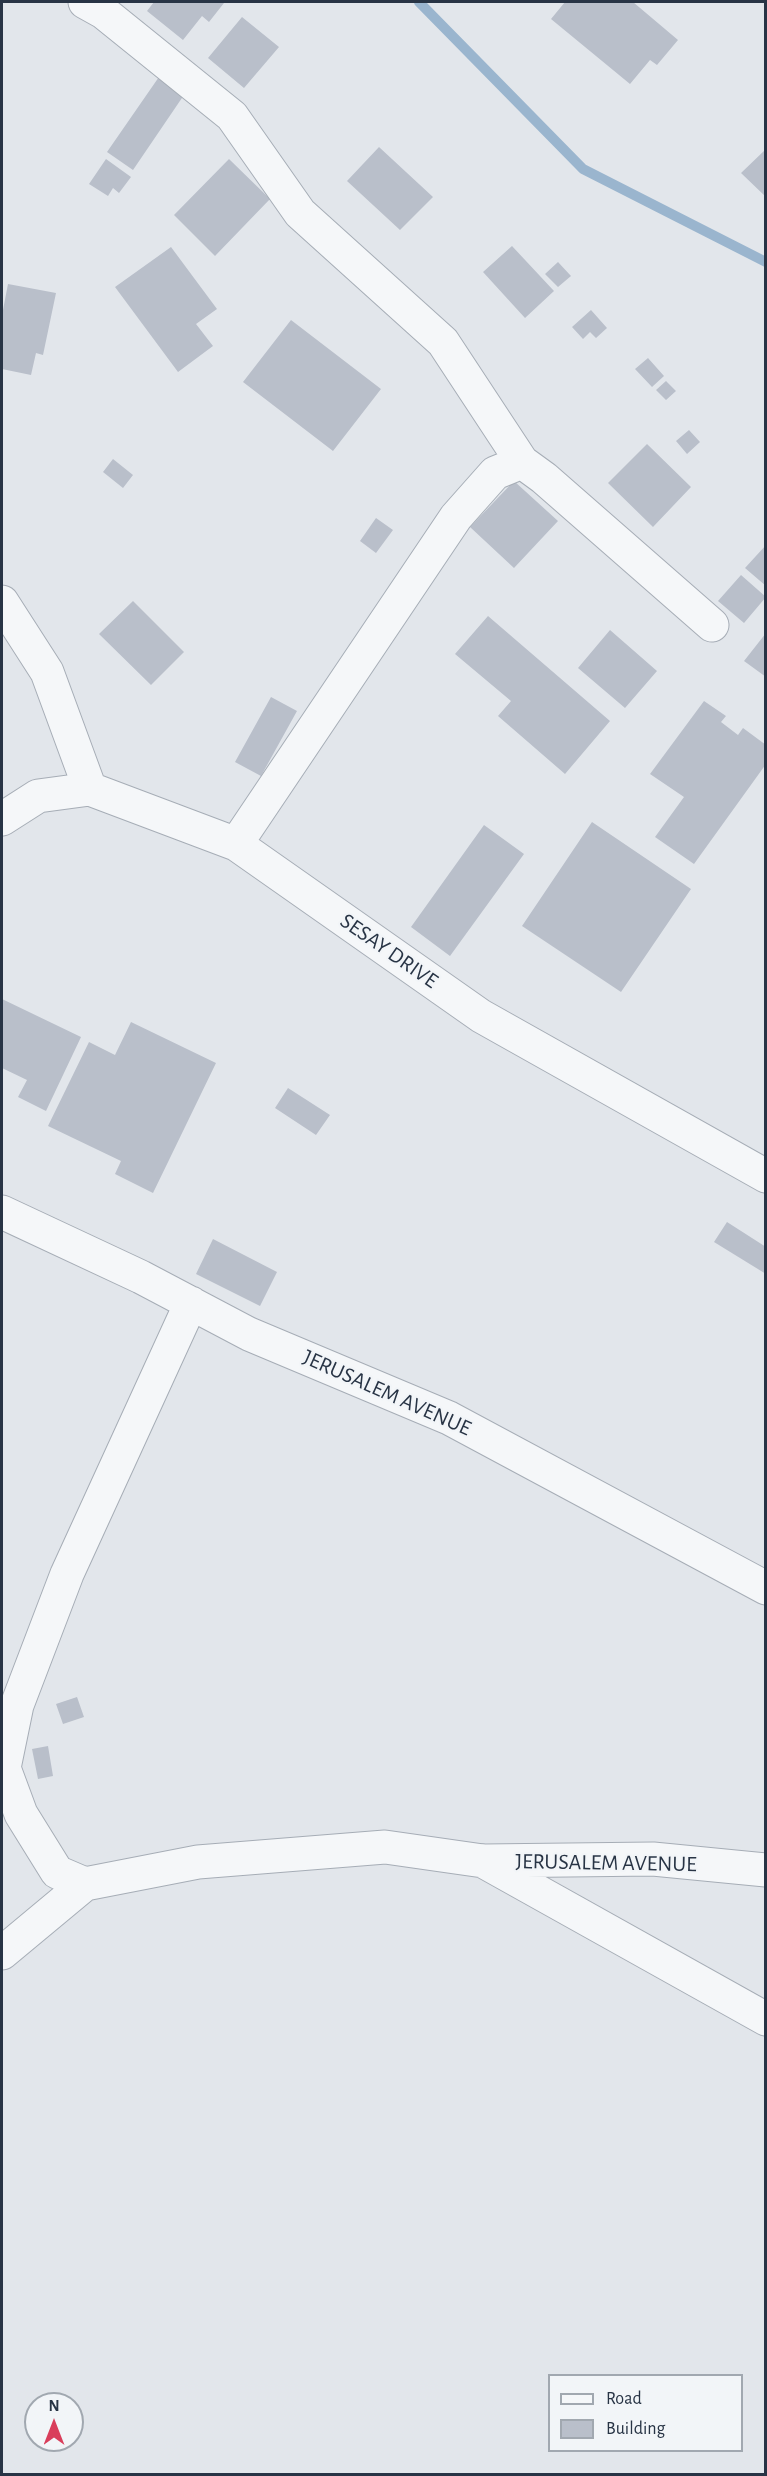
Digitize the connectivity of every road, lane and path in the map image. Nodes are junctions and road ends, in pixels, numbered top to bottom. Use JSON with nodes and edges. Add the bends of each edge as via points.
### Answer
{"nodes":[{"id":1,"x":85,"y":2,"type":"edge"},
{"id":2,"x":522,"y":462,"type":"junction"},
{"id":3,"x":2,"y":602,"type":"edge"},
{"id":4,"x":712,"y":625,"type":"dead end"},
{"id":5,"x":90,"y":789,"type":"junction"},
{"id":6,"x":2,"y":819,"type":"edge"},
{"id":7,"x":236,"y":844,"type":"junction"},
{"id":8,"x":765,"y":1176,"type":"edge"},
{"id":9,"x":2,"y":1212,"type":"edge"},
{"id":10,"x":191,"y":1303,"type":"junction"},
{"id":11,"x":765,"y":1588,"type":"edge"},
{"id":12,"x":483,"y":1861,"type":"junction"},
{"id":13,"x":765,"y":1870,"type":"edge"},
{"id":14,"x":86,"y":1884,"type":"junction"},
{"id":15,"x":2,"y":1953,"type":"edge"},
{"id":16,"x":765,"y":2019,"type":"edge"}],
"edges":[{"from":1,"to":2,"type":"street","via":[[103,12],[232,116],[300,213],[443,342]]},
{"from":2,"to":4,"type":"street"},
{"from":2,"to":7,"type":"street","via":[[495,473],[456,517]]},
{"from":3,"to":5,"type":"street","via":[[47,672]]},
{"from":5,"to":6,"type":"street","name":"SESAY DRIVE","via":[[38,796]]},
{"from":5,"to":7,"type":"street","name":"SESAY DRIVE"},
{"from":7,"to":8,"type":"street","name":"SESAY DRIVE","via":[[481,1016]]},
{"from":9,"to":10,"type":"street","name":"JERUSALEM AVENUE"},
{"from":10,"to":11,"type":"street","name":"JERUSALEM AVENUE","via":[[249,1334],[449,1418]]},
{"from":10,"to":14,"type":"street","via":[[67,1574],[17,1706],[4,1768],[21,1814],[57,1872]]},
{"from":12,"to":13,"type":"street","name":"JERUSALEM AVENUE","via":[[653,1860]]},
{"from":12,"to":14,"type":"street","via":[[385,1847],[198,1862]]},
{"from":12,"to":16,"type":"street"},
{"from":14,"to":15,"type":"street"}]}
